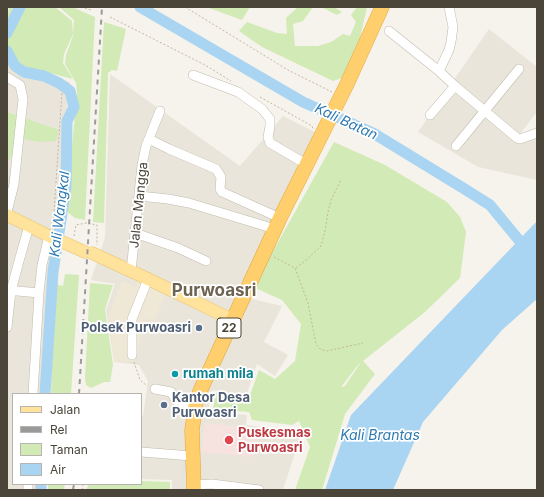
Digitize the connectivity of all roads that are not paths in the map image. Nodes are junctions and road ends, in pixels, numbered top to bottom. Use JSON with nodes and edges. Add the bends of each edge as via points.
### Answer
{"nodes":[{"id":1,"x":382,"y":7,"type":"edge"},
{"id":2,"x":449,"y":7,"type":"edge"},
{"id":3,"x":389,"y":32,"type":"dead end"},
{"id":4,"x":519,"y":69,"type":"dead end"},
{"id":5,"x":439,"y":71,"type":"junction"},
{"id":6,"x":193,"y":75,"type":"dead end"},
{"id":7,"x":7,"y":77,"type":"edge"},
{"id":8,"x":455,"y":86,"type":"junction"},
{"id":9,"x":484,"y":111,"type":"junction"},
{"id":10,"x":160,"y":112,"type":"dead end"},
{"id":11,"x":430,"y":115,"type":"dead end"},
{"id":12,"x":537,"y":133,"type":"edge"},
{"id":13,"x":149,"y":139,"type":"junction"},
{"id":14,"x":456,"y":146,"type":"dead end"},
{"id":15,"x":306,"y":164,"type":"junction"},
{"id":16,"x":139,"y":196,"type":"junction"},
{"id":17,"x":7,"y":213,"type":"edge"},
{"id":18,"x":277,"y":223,"type":"junction"},
{"id":19,"x":29,"y":226,"type":"junction"},
{"id":20,"x":135,"y":232,"type":"junction"},
{"id":21,"x":51,"y":237,"type":"junction"},
{"id":22,"x":206,"y":261,"type":"dead end"},
{"id":23,"x":131,"y":271,"type":"junction"},
{"id":24,"x":148,"y":279,"type":"junction"},
{"id":25,"x":9,"y":290,"type":"edge"},
{"id":26,"x":39,"y":293,"type":"junction"},
{"id":27,"x":233,"y":320,"type":"junction"},
{"id":28,"x":7,"y":327,"type":"edge"},
{"id":29,"x":132,"y":355,"type":"road end"},
{"id":30,"x":156,"y":389,"type":"road end"},
{"id":31,"x":33,"y":393,"type":"edge"},
{"id":32,"x":195,"y":406,"type":"junction"},
{"id":33,"x":142,"y":452,"type":"edge"},
{"id":34,"x":192,"y":456,"type":"junction"},
{"id":35,"x":194,"y":487,"type":"edge"},
{"id":36,"x":260,"y":490,"type":"edge"}],
"edges":[{"from":1,"to":15,"type":"highway","number":"22"},
{"from":2,"to":5,"type":"street","via":[[453,27],[451,42]]},
{"from":3,"to":5,"type":"street"},
{"from":4,"to":9,"type":"street"},
{"from":5,"to":8,"type":"street"},
{"from":6,"to":15,"type":"street","via":[[238,92],[262,109],[270,118],[270,143]]},
{"from":7,"to":17,"type":"street","via":[[20,85],[23,99],[14,184]]},
{"from":8,"to":9,"type":"street"},
{"from":8,"to":11,"type":"street"},
{"from":9,"to":12,"type":"street","via":[[520,139]]},
{"from":9,"to":14,"type":"street"},
{"from":10,"to":13,"type":"street","name":"Jalan Mangga"},
{"from":13,"to":16,"type":"street","name":"Jalan Mangga","via":[[142,165]]},
{"from":13,"to":18,"type":"street","via":[[216,169],[221,177],[222,192]]},
{"from":15,"to":18,"type":"highway","number":"22"},
{"from":16,"to":18,"type":"street","via":[[168,199]]},
{"from":16,"to":20,"type":"street","name":"Jalan Mangga"},
{"from":17,"to":19,"type":"main road"},
{"from":18,"to":27,"type":"highway","number":"22"},
{"from":19,"to":21,"type":"main road"},
{"from":19,"to":25,"type":"street"},
{"from":20,"to":22,"type":"street"},
{"from":20,"to":23,"type":"street","name":"Jalan Mangga"},
{"from":21,"to":23,"type":"main road"},
{"from":21,"to":26,"type":"street","via":[[42,265]]},
{"from":23,"to":24,"type":"main road"},
{"from":24,"to":27,"type":"main road"},
{"from":24,"to":29,"type":"street","via":[[132,319]]},
{"from":25,"to":26,"type":"street"},
{"from":25,"to":28,"type":"street"},
{"from":26,"to":31,"type":"street"},
{"from":27,"to":32,"type":"highway","number":"22"},
{"from":30,"to":32,"type":"street","via":[[171,392],[178,403]]},
{"from":32,"to":34,"type":"highway","number":"22"},
{"from":33,"to":34,"type":"street"},
{"from":34,"to":35,"type":"highway","number":"22"},
{"from":35,"to":36,"type":"street","via":[[212,484]]}]}
